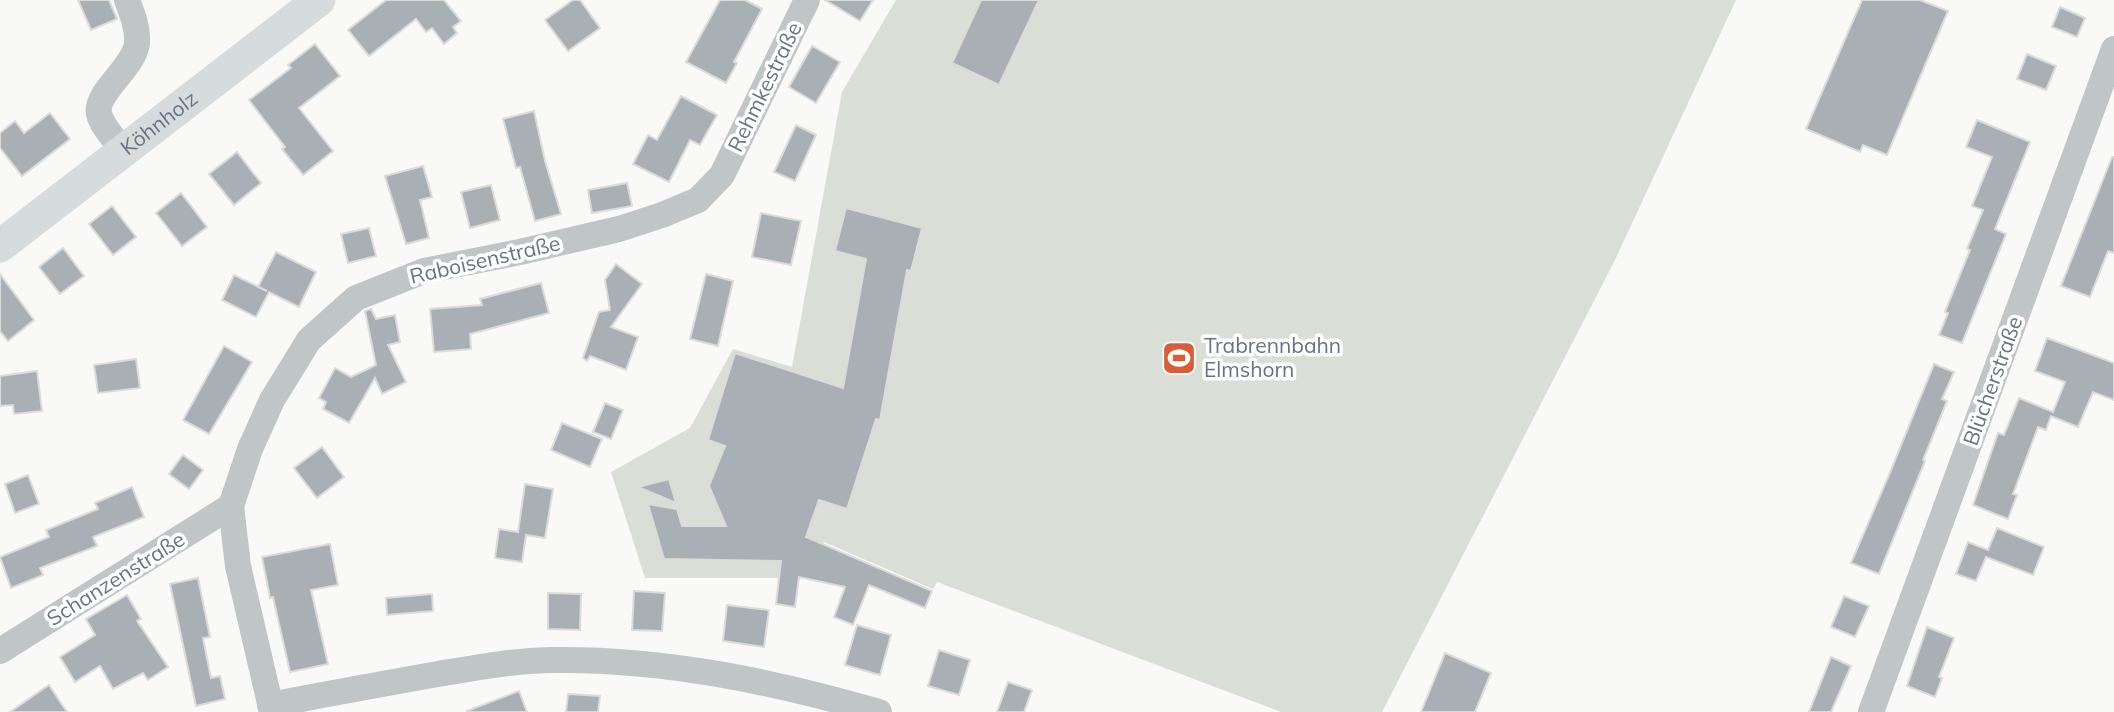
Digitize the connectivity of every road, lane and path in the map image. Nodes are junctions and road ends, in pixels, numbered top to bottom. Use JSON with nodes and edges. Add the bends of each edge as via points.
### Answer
{"nodes":[{"id":1,"x":127,"y":0,"type":"edge"},
{"id":2,"x":319,"y":0,"type":"edge"},
{"id":3,"x":807,"y":0,"type":"edge"},
{"id":4,"x":2114,"y":49,"type":"edge"},
{"id":5,"x":123,"y":151,"type":"junction"},
{"id":6,"x":722,"y":174,"type":"joint"},
{"id":7,"x":0,"y":246,"type":"edge"},
{"id":8,"x":231,"y":506,"type":"junction"},
{"id":9,"x":0,"y":651,"type":"edge"},
{"id":10,"x":271,"y":708,"type":"edge"},
{"id":11,"x":879,"y":712,"type":"edge"},
{"id":12,"x":1871,"y":712,"type":"edge"}],
"edges":[{"from":1,"to":5,"type":"street","via":[[137,45],[101,99],[98,112]]},
{"from":2,"to":5,"type":"main road","name":"Köhnholz"},
{"from":3,"to":6,"type":"street","name":"Rehmkestraße"},
{"from":4,"to":12,"type":"street","name":"Blücherstraße"},
{"from":5,"to":7,"type":"main road","name":"Köhnholz"},
{"from":6,"to":8,"type":"street","name":"Raboisenstraße","via":[[698,200],[662,215],[597,234],[424,271],[356,298],[309,340],[272,400]]},
{"from":8,"to":9,"type":"street","name":"Schanzenstraße"},
{"from":8,"to":10,"type":"street","name":"Raboisenstraße","via":[[238,566]]},
{"from":10,"to":11,"type":"street","via":[[470,669],[546,660],[625,661],[704,672],[800,690]]}]}
